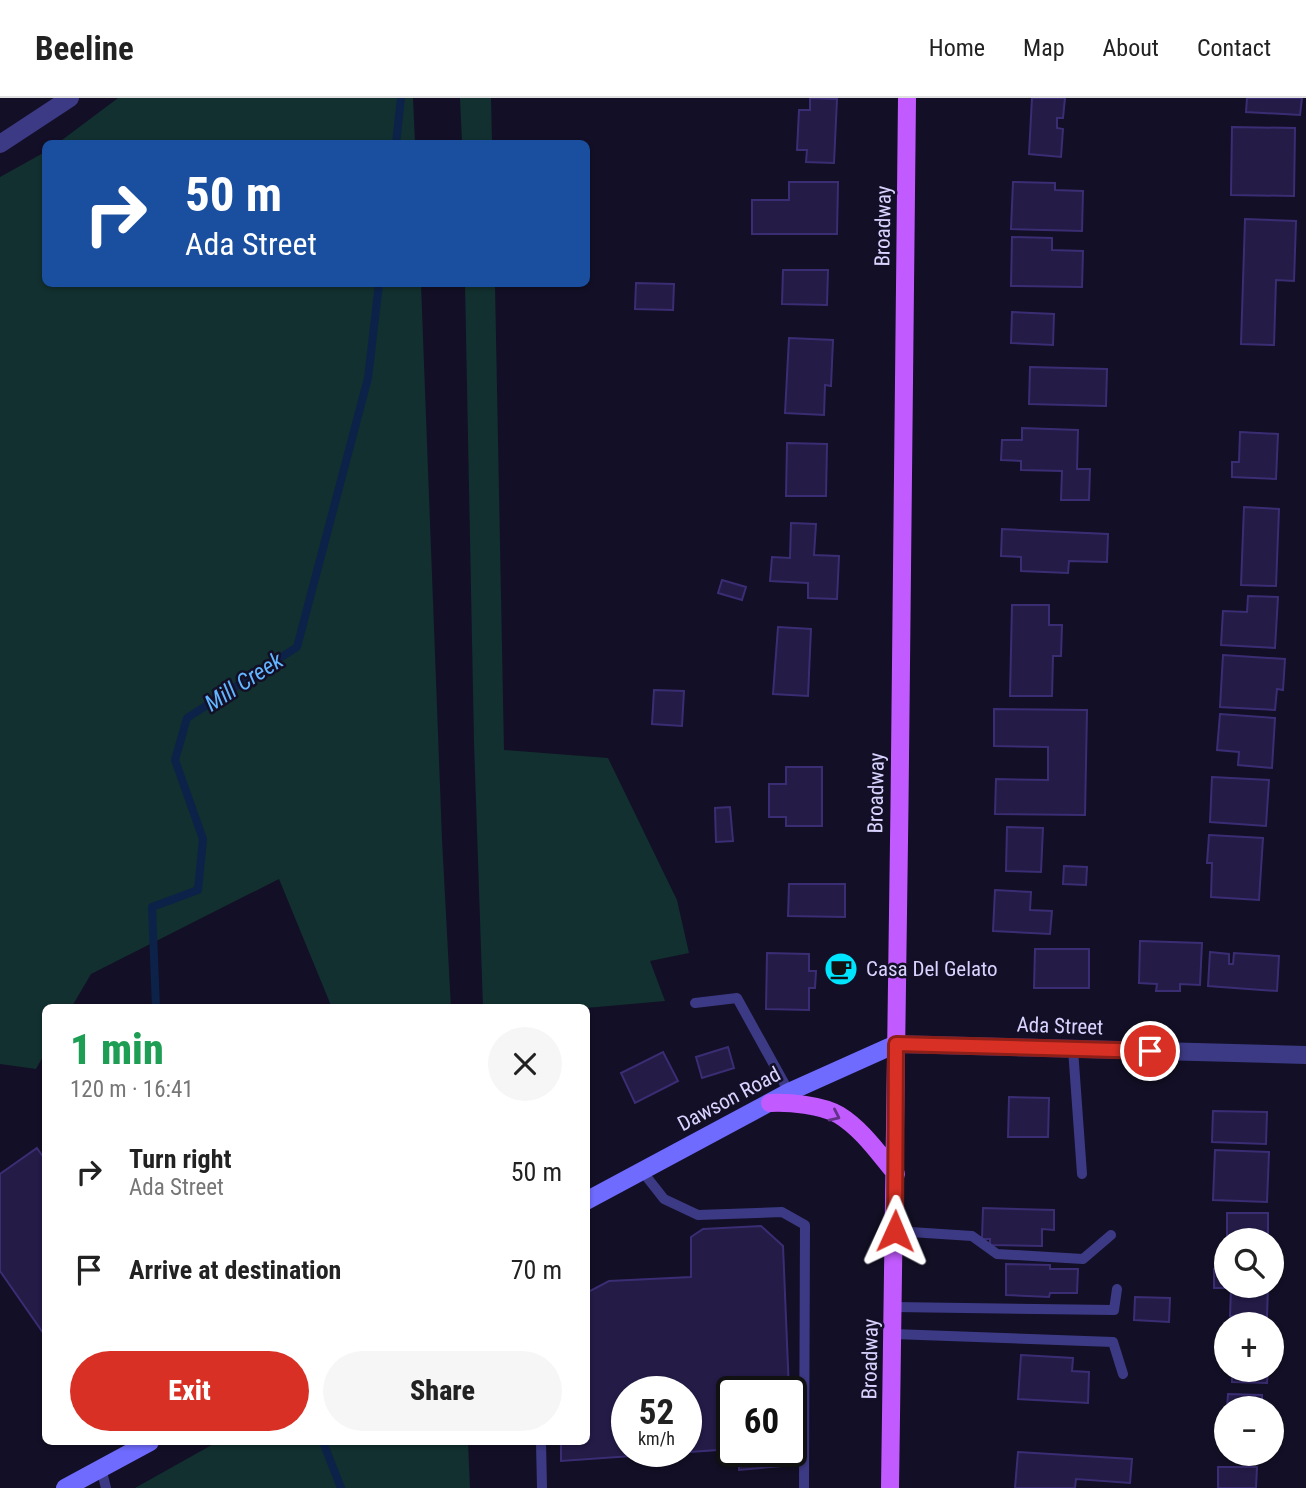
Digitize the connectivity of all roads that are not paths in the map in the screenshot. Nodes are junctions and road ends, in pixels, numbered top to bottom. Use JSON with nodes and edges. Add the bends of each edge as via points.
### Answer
{"nodes":[{"id":1,"x":70,"y":98,"type":"edge"},
{"id":2,"x":907,"y":98,"type":"edge"},
{"id":3,"x":0,"y":144,"type":"edge"},
{"id":4,"x":695,"y":1003,"type":"dead end"},
{"id":5,"x":896,"y":1044,"type":"junction"},
{"id":6,"x":1073,"y":1049,"type":"junction"},
{"id":7,"x":1306,"y":1055,"type":"edge"},
{"id":8,"x":789,"y":1092,"type":"junction"},
{"id":9,"x":770,"y":1103,"type":"junction"},
{"id":10,"x":642,"y":1171,"type":"junction"},
{"id":11,"x":896,"y":1174,"type":"junction"},
{"id":12,"x":1082,"y":1174,"type":"dead end"},
{"id":13,"x":590,"y":1199,"type":"edge"},
{"id":14,"x":895,"y":1231,"type":"junction"},
{"id":15,"x":1111,"y":1235,"type":"dead end"},
{"id":16,"x":1117,"y":1289,"type":"dead end"},
{"id":17,"x":894,"y":1307,"type":"junction"},
{"id":18,"x":893,"y":1334,"type":"junction"},
{"id":19,"x":1124,"y":1374,"type":"dead end"},
{"id":20,"x":144,"y":1445,"type":"edge"},
{"id":21,"x":541,"y":1445,"type":"edge"},
{"id":22,"x":101,"y":1468,"type":"junction"},
{"id":23,"x":65,"y":1488,"type":"edge"},
{"id":24,"x":106,"y":1488,"type":"edge"},
{"id":25,"x":541,"y":1488,"type":"edge"},
{"id":26,"x":804,"y":1488,"type":"edge"},
{"id":27,"x":890,"y":1488,"type":"edge"}],
"edges":[{"from":1,"to":3,"type":"street"},
{"from":2,"to":5,"type":"main road","name":"Broadway"},
{"from":4,"to":8,"type":"lane","via":[[737,999]]},
{"from":5,"to":6,"type":"street","name":"Ada Street"},
{"from":5,"to":8,"type":"street","name":"Dawson Road"},
{"from":5,"to":11,"type":"main road","name":"Broadway"},
{"from":6,"to":7,"type":"street","name":"Ada Street"},
{"from":6,"to":12,"type":"lane"},
{"from":8,"to":9,"type":"street","name":"Dawson Road"},
{"from":9,"to":10,"type":"street","name":"Dawson Road"},
{"from":9,"to":11,"type":"main road","one_way":true,"via":[[791,1102],[838,1114]]},
{"from":10,"to":13,"type":"street","name":"Dawson Road"},
{"from":10,"to":26,"type":"lane","via":[[664,1199],[698,1215],[782,1212],[805,1224]]},
{"from":11,"to":14,"type":"main road","name":"Broadway"},
{"from":14,"to":15,"type":"lane","via":[[972,1236],[997,1254],[1083,1259]]},
{"from":14,"to":17,"type":"main road","name":"Broadway"},
{"from":16,"to":17,"type":"lane","via":[[1114,1311]]},
{"from":17,"to":18,"type":"main road","name":"Broadway"},
{"from":18,"to":19,"type":"lane","via":[[1113,1342]]},
{"from":18,"to":27,"type":"main road","name":"Broadway"},
{"from":20,"to":22,"type":"street"},
{"from":21,"to":25,"type":"lane"},
{"from":22,"to":23,"type":"street"},
{"from":22,"to":24,"type":"lane"}]}
